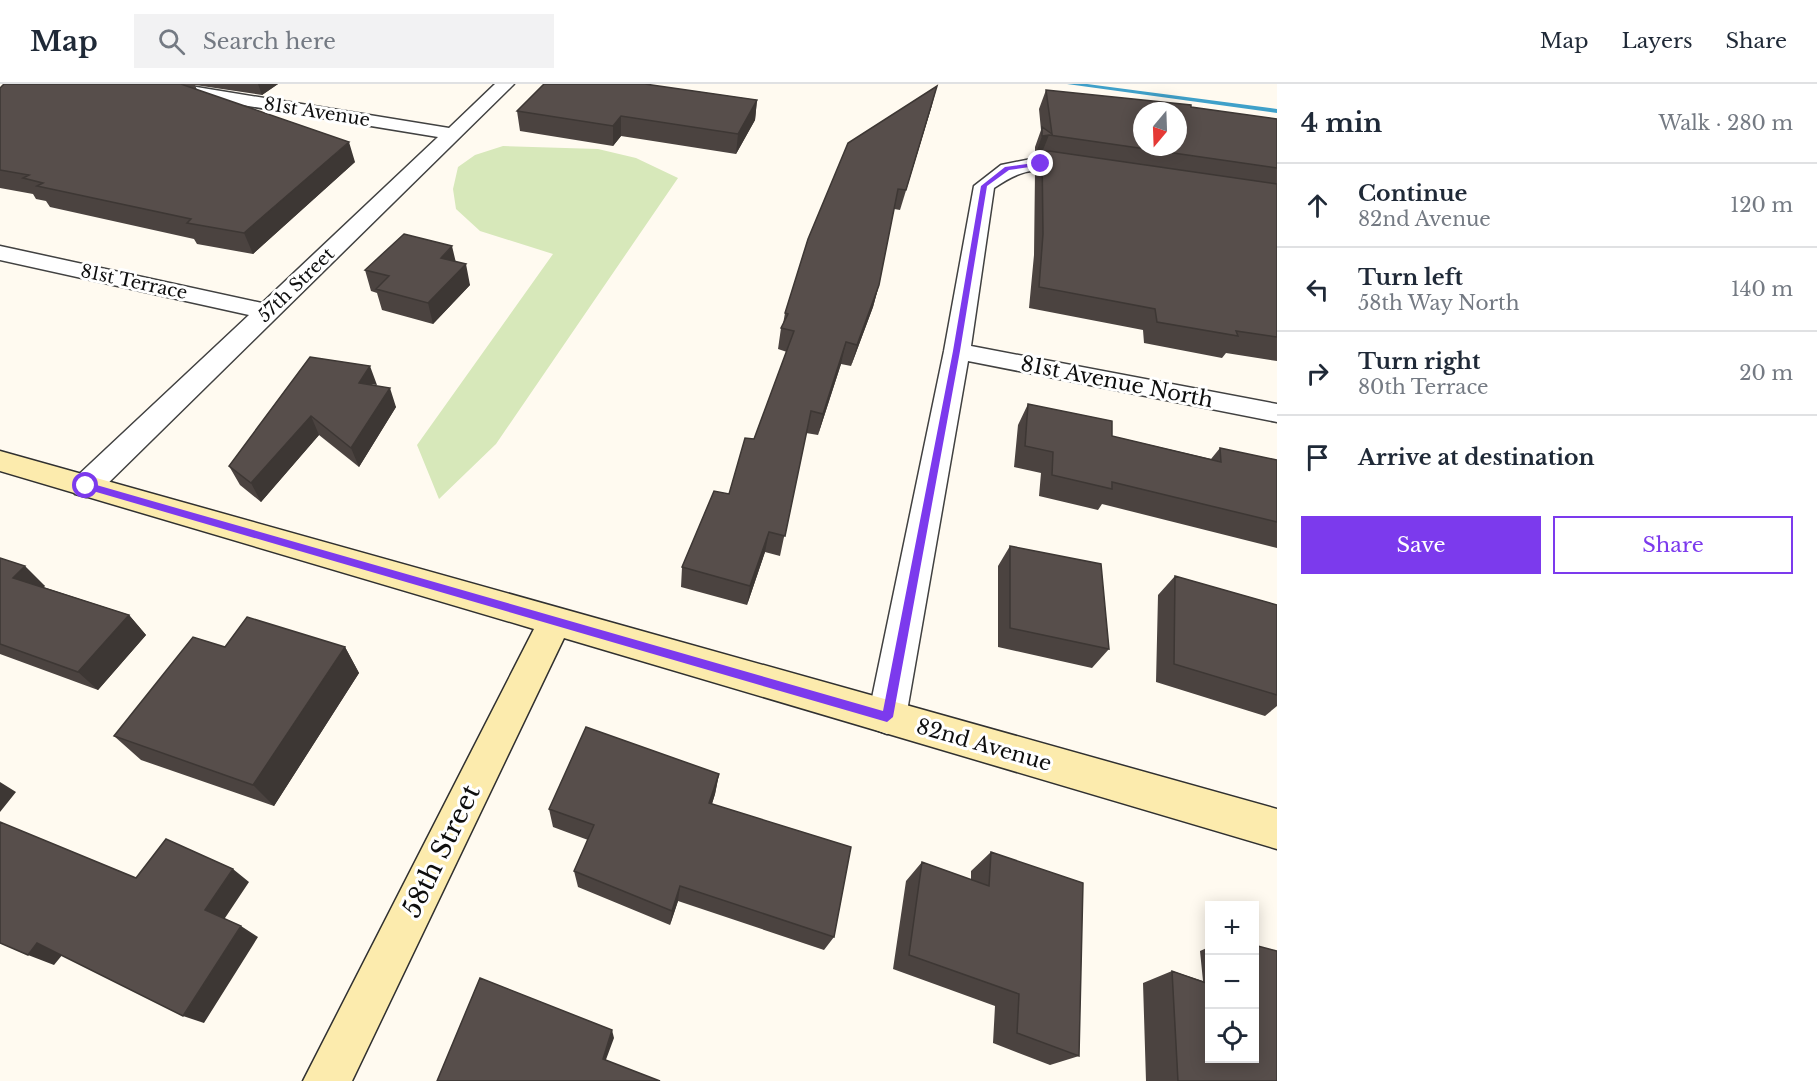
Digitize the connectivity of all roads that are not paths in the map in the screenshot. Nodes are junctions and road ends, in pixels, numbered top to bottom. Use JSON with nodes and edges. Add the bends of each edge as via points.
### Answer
{"nodes":[{"id":1,"x":145,"y":84,"type":"edge"},
{"id":2,"x":505,"y":84,"type":"edge"},
{"id":3,"x":453,"y":134,"type":"junction"},
{"id":4,"x":1100,"y":172,"type":"edge"},
{"id":5,"x":0,"y":253,"type":"edge"},
{"id":6,"x":268,"y":312,"type":"junction"},
{"id":7,"x":957,"y":351,"type":"junction"},
{"id":8,"x":1277,"y":413,"type":"edge"},
{"id":9,"x":0,"y":461,"type":"edge"},
{"id":10,"x":86,"y":486,"type":"junction"},
{"id":11,"x":555,"y":621,"type":"junction"},
{"id":12,"x":887,"y":717,"type":"junction"},
{"id":13,"x":1277,"y":829,"type":"edge"},
{"id":14,"x":327,"y":1081,"type":"edge"}],
"edges":[{"from":1,"to":3,"type":"street","name":"81st Avenue"},
{"from":2,"to":3,"type":"street","name":"57th Street"},
{"from":3,"to":6,"type":"street","name":"57th Street"},
{"from":4,"to":7,"type":"street","via":[[1041,164],[1008,169],[984,186]]},
{"from":5,"to":6,"type":"street","name":"81st Terrace"},
{"from":6,"to":10,"type":"street","name":"57th Street"},
{"from":7,"to":8,"type":"street","name":"81st Avenue North"},
{"from":7,"to":12,"type":"street"},
{"from":9,"to":10,"type":"street","name":"82nd Avenue"},
{"from":10,"to":11,"type":"street","name":"82nd Avenue"},
{"from":11,"to":12,"type":"street","name":"82nd Avenue"},
{"from":11,"to":14,"type":"street","name":"58th Street"},
{"from":12,"to":13,"type":"street","name":"82nd Avenue"}]}
